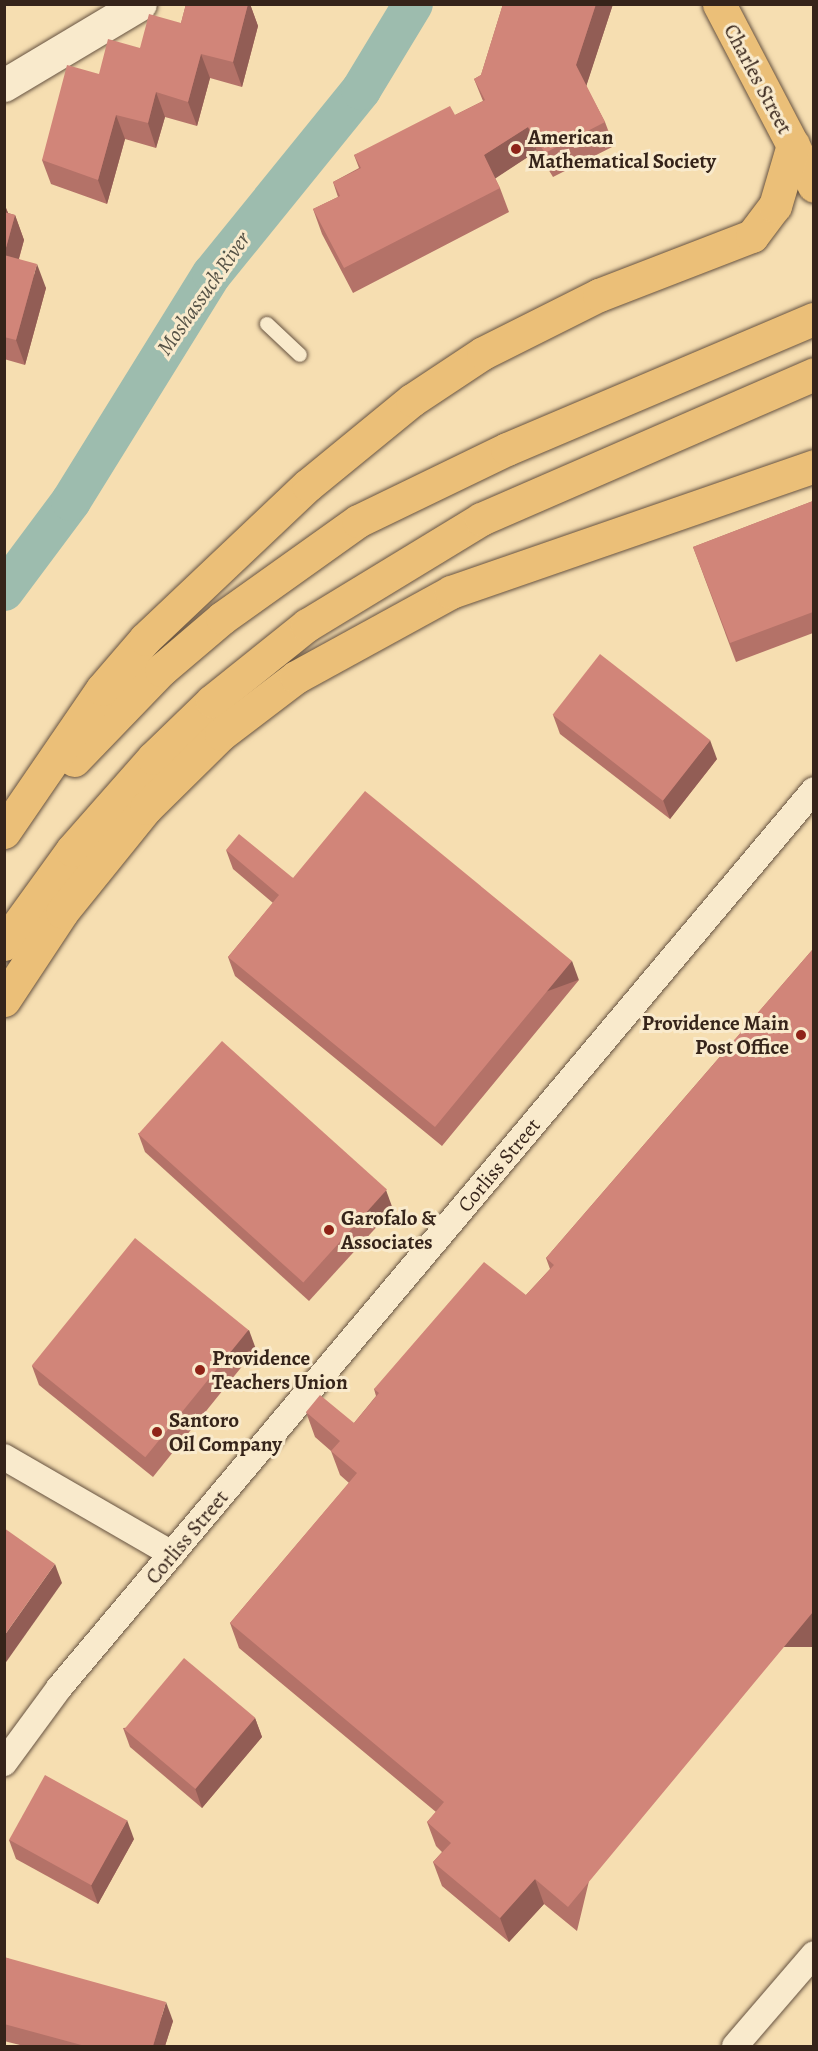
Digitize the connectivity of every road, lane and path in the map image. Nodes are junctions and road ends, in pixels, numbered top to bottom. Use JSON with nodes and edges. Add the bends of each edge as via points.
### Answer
{"nodes":[{"id":1,"x":140,"y":4,"type":"edge"},
{"id":2,"x":719,"y":4,"type":"edge"},
{"id":3,"x":4,"y":85,"type":"edge"},
{"id":4,"x":793,"y":145,"type":"junction"},
{"id":5,"x":813,"y":186,"type":"edge"},
{"id":6,"x":813,"y":319,"type":"edge"},
{"id":7,"x":267,"y":324,"type":"dead end"},
{"id":8,"x":300,"y":355,"type":"dead end"},
{"id":9,"x":813,"y":374,"type":"edge"},
{"id":10,"x":813,"y":466,"type":"edge"},
{"id":11,"x":813,"y":790,"type":"edge"},
{"id":12,"x":4,"y":832,"type":"edge"},
{"id":13,"x":4,"y":837,"type":"edge"},
{"id":14,"x":4,"y":944,"type":"edge"},
{"id":15,"x":4,"y":1000,"type":"edge"},
{"id":16,"x":4,"y":1457,"type":"edge"},
{"id":17,"x":172,"y":1554,"type":"junction"},
{"id":18,"x":4,"y":1763,"type":"edge"},
{"id":19,"x":813,"y":1954,"type":"edge"},
{"id":20,"x":735,"y":2046,"type":"edge"}],
"edges":[{"from":1,"to":3,"type":"main road"},
{"from":2,"to":4,"type":"main road","name":"Charles Street"},
{"from":4,"to":5,"type":"main road","name":"Charles Street"},
{"from":4,"to":12,"type":"main road","via":[[776,206],[752,236],[598,295],[483,353],[412,400],[308,485],[145,639],[102,689]]},
{"from":6,"to":13,"type":"main road","via":[[507,449],[358,522],[239,605],[161,670]]},
{"from":7,"to":8,"type":"lane"},
{"from":9,"to":14,"type":"main road","via":[[482,519],[307,625],[212,701],[146,765],[72,850]]},
{"from":10,"to":15,"type":"main road","via":[[451,592],[296,677],[221,734],[141,814],[68,905]]},
{"from":11,"to":17,"type":"street","name":"Corliss Street"},
{"from":16,"to":17,"type":"street"},
{"from":17,"to":18,"type":"street","name":"Corliss Street"},
{"from":19,"to":20,"type":"street"}]}
